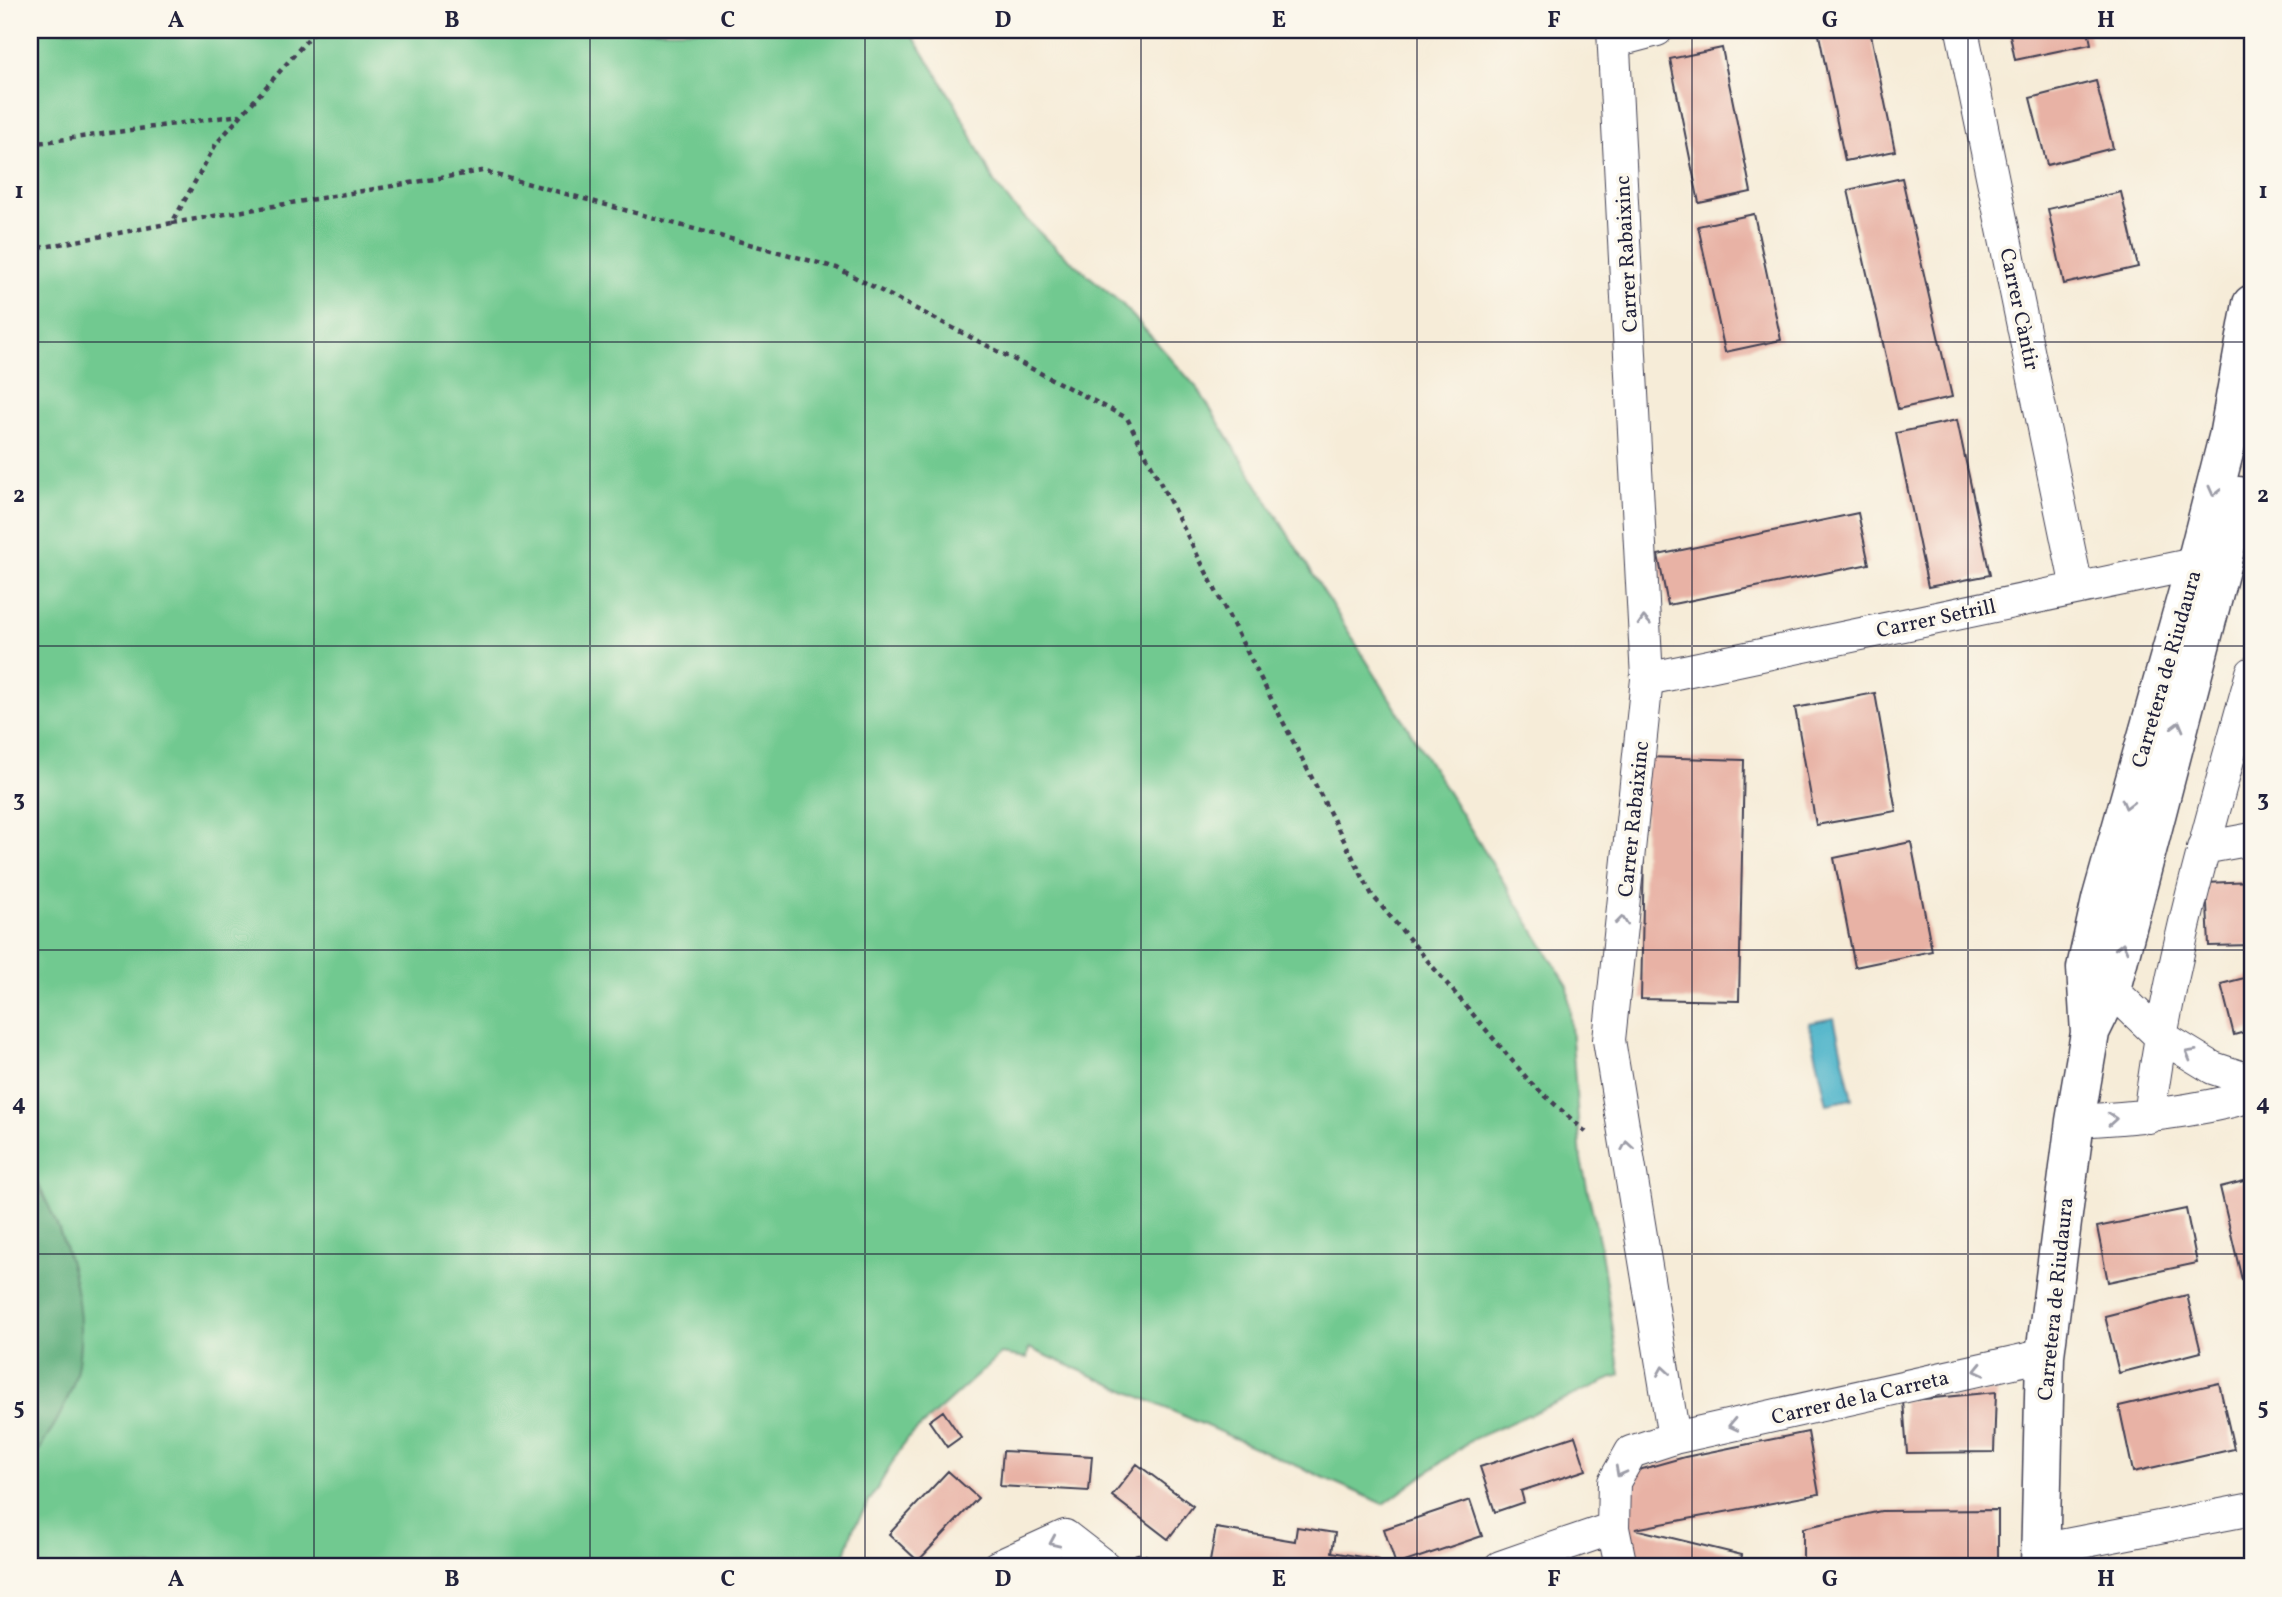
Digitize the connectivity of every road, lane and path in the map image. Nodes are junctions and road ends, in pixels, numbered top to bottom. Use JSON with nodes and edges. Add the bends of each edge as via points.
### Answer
{"nodes":[{"id":1,"x":316,"y":30,"type":"edge"},
{"id":2,"x":1657,"y":30,"type":"edge"},
{"id":3,"x":1962,"y":30,"type":"edge"},
{"id":4,"x":1614,"y":36,"type":"edge"},
{"id":5,"x":240,"y":115,"type":"junction"},
{"id":6,"x":30,"y":144,"type":"edge"},
{"id":7,"x":172,"y":223,"type":"junction"},
{"id":8,"x":39,"y":248,"type":"dead end"},
{"id":9,"x":2252,"y":304,"type":"edge"},
{"id":10,"x":2252,"y":436,"type":"edge"},
{"id":11,"x":2211,"y":560,"type":"junction"},
{"id":12,"x":2077,"y":588,"type":"junction"},
{"id":13,"x":2252,"y":673,"type":"edge"},
{"id":14,"x":1647,"y":679,"type":"junction"},
{"id":15,"x":2252,"y":839,"type":"edge"},
{"id":16,"x":2203,"y":848,"type":"junction"},
{"id":17,"x":2111,"y":989,"type":"junction"},
{"id":18,"x":2090,"y":1033,"type":"junction"},
{"id":19,"x":2159,"y":1035,"type":"junction"},
{"id":20,"x":2252,"y":1081,"type":"edge"},
{"id":21,"x":2252,"y":1096,"type":"edge"},
{"id":22,"x":2149,"y":1117,"type":"junction"},
{"id":23,"x":2075,"y":1122,"type":"junction"},
{"id":24,"x":1631,"y":1172,"type":"junction"},
{"id":25,"x":2045,"y":1356,"type":"junction"},
{"id":26,"x":1674,"y":1438,"type":"junction"},
{"id":27,"x":2252,"y":1508,"type":"edge"},
{"id":28,"x":1613,"y":1528,"type":"junction"},
{"id":29,"x":2040,"y":1559,"type":"edge"},
{"id":30,"x":997,"y":1567,"type":"edge"},
{"id":31,"x":1105,"y":1567,"type":"edge"},
{"id":32,"x":1500,"y":1567,"type":"edge"},
{"id":33,"x":1621,"y":1567,"type":"edge"}],
"edges":[{"from":1,"to":5,"type":"path"},
{"from":2,"to":4,"type":"street"},
{"from":3,"to":12,"type":"street","name":"Carrer Càntir"},
{"from":14,"to":4,"type":"street","name":"Carrer Rabaixinc","one_way":true},
{"from":5,"to":6,"type":"path"},
{"from":5,"to":7,"type":"path","via":[[216,144]]},
{"from":7,"to":8,"type":"path"},
{"from":7,"to":24,"type":"path","via":[[482,171],[837,268],[1127,418],[1372,895],[1531,1083]]},
{"from":9,"to":11,"type":"street","name":"Carretera de Riudaura","one_way":true},
{"from":10,"to":11,"type":"street","name":"Carretera de Riudaura"},
{"from":11,"to":12,"type":"street","name":"Carrer Setrill"},
{"from":17,"to":11,"type":"street","name":"Carretera de Riudaura","one_way":true,"via":[[2179,722]]},
{"from":11,"to":18,"type":"street","name":"Carretera de Riudaura","one_way":true,"via":[[2098,911],[2086,968]]},
{"from":12,"to":14,"type":"street","name":"Carrer Setrill"},
{"from":13,"to":16,"type":"street"},
{"from":24,"to":14,"type":"street","name":"Carrer Rabaixinc","one_way":true,"via":[[1609,1040]]},
{"from":15,"to":16,"type":"street"},
{"from":16,"to":19,"type":"street"},
{"from":17,"to":18,"type":"street","name":"Carretera de Riudaura"},
{"from":17,"to":19,"type":"street"},
{"from":18,"to":23,"type":"street","name":"Carretera de Riudaura"},
{"from":20,"to":19,"type":"street","one_way":true,"via":[[2213,1068]]},
{"from":19,"to":22,"type":"street"},
{"from":21,"to":22,"type":"street"},
{"from":23,"to":22,"type":"street","one_way":true},
{"from":23,"to":25,"type":"street","name":"Carretera de Riudaura"},
{"from":26,"to":24,"type":"street","name":"Carrer Rabaixinc","one_way":true},
{"from":25,"to":26,"type":"street","name":"Carrer de la Carreta","one_way":true},
{"from":25,"to":29,"type":"street","name":"Carretera de Riudaura"},
{"from":26,"to":28,"type":"street","one_way":true,"via":[[1631,1452],[1614,1482]]},
{"from":27,"to":29,"type":"street"},
{"from":28,"to":32,"type":"street"},
{"from":28,"to":33,"type":"street"},
{"from":31,"to":30,"type":"street","one_way":true,"via":[[1065,1536]]}]}
